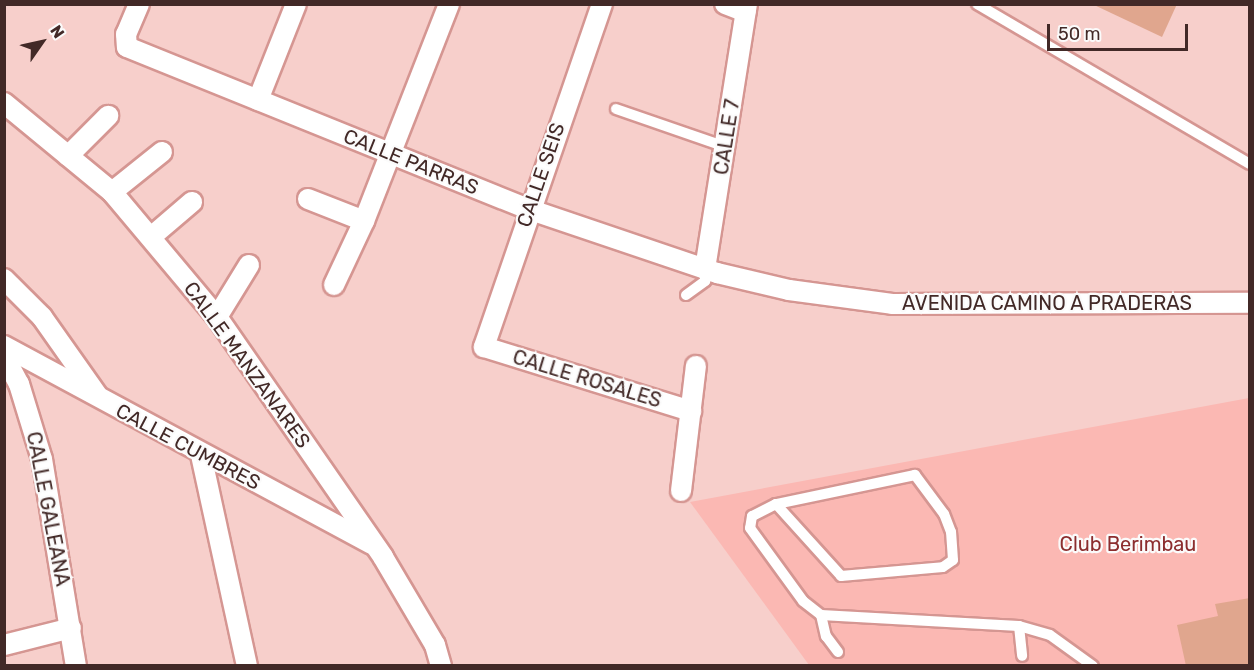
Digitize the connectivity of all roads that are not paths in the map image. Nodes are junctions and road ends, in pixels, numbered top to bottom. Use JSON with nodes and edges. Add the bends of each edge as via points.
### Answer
{"nodes":[{"id":1,"x":139,"y":4,"type":"edge"},
{"id":2,"x":296,"y":4,"type":"edge"},
{"id":3,"x":448,"y":4,"type":"edge"},
{"id":4,"x":602,"y":4,"type":"edge"},
{"id":5,"x":725,"y":4,"type":"edge"},
{"id":6,"x":977,"y":4,"type":"edge"},
{"id":7,"x":747,"y":8,"type":"edge"},
{"id":8,"x":258,"y":100,"type":"junction"},
{"id":9,"x":4,"y":103,"type":"edge"},
{"id":10,"x":616,"y":109,"type":"dead end"},
{"id":11,"x":108,"y":116,"type":"dead end"},
{"id":12,"x":726,"y":147,"type":"junction"},
{"id":13,"x":162,"y":152,"type":"dead end"},
{"id":14,"x":389,"y":153,"type":"junction"},
{"id":15,"x":68,"y":156,"type":"junction"},
{"id":16,"x":1250,"y":164,"type":"edge"},
{"id":17,"x":112,"y":192,"type":"junction"},
{"id":18,"x":308,"y":198,"type":"dead end"},
{"id":19,"x":192,"y":202,"type":"dead end"},
{"id":20,"x":528,"y":209,"type":"junction"},
{"id":21,"x":364,"y":221,"type":"junction"},
{"id":22,"x":151,"y":237,"type":"junction"},
{"id":23,"x":249,"y":265,"type":"dead end"},
{"id":24,"x":705,"y":269,"type":"junction"},
{"id":25,"x":4,"y":279,"type":"edge"},
{"id":26,"x":333,"y":285,"type":"dead end"},
{"id":27,"x":686,"y":295,"type":"dead end"},
{"id":28,"x":1250,"y":303,"type":"edge"},
{"id":29,"x":217,"y":317,"type":"junction"},
{"id":30,"x":4,"y":346,"type":"edge"},
{"id":31,"x":484,"y":347,"type":"joint"},
{"id":32,"x":4,"y":356,"type":"edge"},
{"id":33,"x":696,"y":366,"type":"dead end"},
{"id":34,"x":101,"y":399,"type":"junction"},
{"id":35,"x":691,"y":411,"type":"junction"},
{"id":36,"x":201,"y":455,"type":"junction"},
{"id":37,"x":681,"y":491,"type":"dead end"},
{"id":38,"x":776,"y":504,"type":"junction"},
{"id":39,"x":374,"y":545,"type":"junction"},
{"id":40,"x":821,"y":615,"type":"junction"},
{"id":41,"x":1019,"y":626,"type":"junction"},
{"id":42,"x":71,"y":628,"type":"junction"},
{"id":43,"x":4,"y":645,"type":"edge"},
{"id":44,"x":838,"y":652,"type":"dead end"},
{"id":45,"x":1022,"y":656,"type":"dead end"},
{"id":46,"x":76,"y":666,"type":"edge"},
{"id":47,"x":247,"y":666,"type":"edge"},
{"id":48,"x":441,"y":666,"type":"edge"},
{"id":49,"x":1093,"y":666,"type":"edge"}],
"edges":[{"from":1,"to":8,"type":"street","name":"CALLE PARRAS","via":[[125,41],[127,47]]},
{"from":2,"to":8,"type":"street"},
{"from":3,"to":14,"type":"street"},
{"from":4,"to":20,"type":"street","name":"CALLE SEIS"},
{"from":5,"to":7,"type":"street"},
{"from":6,"to":16,"type":"lane"},
{"from":7,"to":12,"type":"street","name":"CALLE 7"},
{"from":8,"to":14,"type":"street","name":"CALLE PARRAS"},
{"from":9,"to":15,"type":"street","name":"CALLE MANZANARES"},
{"from":10,"to":12,"type":"lane"},
{"from":11,"to":15,"type":"street"},
{"from":12,"to":24,"type":"street","name":"CALLE 7"},
{"from":13,"to":17,"type":"street"},
{"from":14,"to":20,"type":"street","name":"CALLE PARRAS"},
{"from":14,"to":21,"type":"street"},
{"from":15,"to":17,"type":"street","name":"CALLE MANZANARES"},
{"from":17,"to":22,"type":"street","name":"CALLE MANZANARES"},
{"from":18,"to":21,"type":"street"},
{"from":19,"to":22,"type":"street"},
{"from":20,"to":24,"type":"street","name":"CALLE PARRAS"},
{"from":20,"to":31,"type":"street","name":"CALLE SEIS"},
{"from":21,"to":26,"type":"street"},
{"from":22,"to":29,"type":"street","name":"CALLE MANZANARES"},
{"from":23,"to":29,"type":"street"},
{"from":24,"to":27,"type":"lane","via":[[705,281]]},
{"from":24,"to":28,"type":"street","name":"AVENIDA CAMINO A PRADERAS","via":[[789,291],[892,304]]},
{"from":25,"to":34,"type":"street","via":[[42,317]]},
{"from":29,"to":39,"type":"street","name":"CALLE MANZANARES"},
{"from":30,"to":34,"type":"street","name":"CALLE CUMBRES"},
{"from":31,"to":35,"type":"street","name":"CALLE ROSALES"},
{"from":32,"to":42,"type":"street","name":"CALLE GALEANA","via":[[18,384],[42,459]]},
{"from":33,"to":35,"type":"street"},
{"from":34,"to":36,"type":"street","name":"CALLE CUMBRES"},
{"from":35,"to":37,"type":"street"},
{"from":36,"to":39,"type":"street","name":"CALLE CUMBRES"},
{"from":36,"to":47,"type":"street"},
{"from":38,"to":38,"type":"lane","via":[[915,476],[944,514],[953,560],[943,567],[842,576]]},
{"from":38,"to":40,"type":"lane","via":[[752,516],[750,528],[803,601]]},
{"from":39,"to":48,"type":"street","name":"CALLE MANZANARES","via":[[435,645]]},
{"from":40,"to":41,"type":"lane"},
{"from":40,"to":44,"type":"lane","via":[[826,636]]},
{"from":41,"to":45,"type":"lane"},
{"from":41,"to":49,"type":"lane","via":[[1050,635]]},
{"from":42,"to":43,"type":"street"},
{"from":42,"to":46,"type":"street","name":"CALLE GALEANA"}]}
